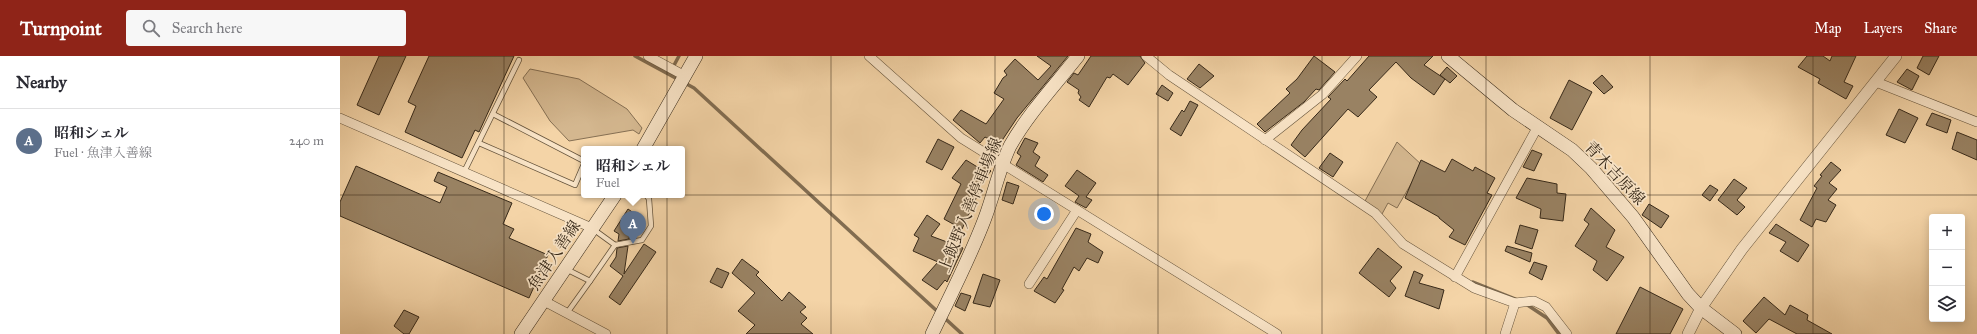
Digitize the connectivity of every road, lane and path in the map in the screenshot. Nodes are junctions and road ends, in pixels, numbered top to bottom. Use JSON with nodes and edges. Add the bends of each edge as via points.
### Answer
{"nodes":[{"id":1,"x":648,"y":56,"type":"edge"},
{"id":2,"x":696,"y":56,"type":"edge"},
{"id":3,"x":869,"y":56,"type":"edge"},
{"id":4,"x":1078,"y":56,"type":"edge"},
{"id":5,"x":1146,"y":56,"type":"edge"},
{"id":6,"x":1357,"y":56,"type":"edge"},
{"id":7,"x":1448,"y":56,"type":"edge"},
{"id":8,"x":1896,"y":56,"type":"edge"},
{"id":9,"x":519,"y":60,"type":"dead end"},
{"id":10,"x":685,"y":76,"type":"junction"},
{"id":11,"x":1876,"y":82,"type":"junction"},
{"id":12,"x":493,"y":114,"type":"junction"},
{"id":13,"x":340,"y":118,"type":"edge"},
{"id":14,"x":1977,"y":122,"type":"edge"},
{"id":15,"x":1537,"y":128,"type":"junction"},
{"id":16,"x":1265,"y":140,"type":"junction"},
{"id":17,"x":479,"y":143,"type":"junction"},
{"id":18,"x":645,"y":146,"type":"edge"},
{"id":19,"x":581,"y":159,"type":"edge"},
{"id":20,"x":1002,"y":164,"type":"junction"},
{"id":21,"x":581,"y":171,"type":"edge"},
{"id":22,"x":464,"y":172,"type":"junction"},
{"id":23,"x":613,"y":198,"type":"edge"},
{"id":24,"x":648,"y":198,"type":"edge"},
{"id":25,"x":1077,"y":210,"type":"junction"},
{"id":26,"x":592,"y":228,"type":"junction"},
{"id":27,"x":615,"y":245,"type":"junction"},
{"id":28,"x":566,"y":268,"type":"junction"},
{"id":29,"x":1455,"y":277,"type":"junction"},
{"id":30,"x":590,"y":281,"type":"junction"},
{"id":31,"x":1029,"y":284,"type":"dead end"},
{"id":32,"x":544,"y":301,"type":"junction"},
{"id":33,"x":1515,"y":303,"type":"junction"},
{"id":34,"x":1701,"y":308,"type":"junction"},
{"id":35,"x":567,"y":313,"type":"junction"},
{"id":36,"x":521,"y":334,"type":"edge"},
{"id":37,"x":606,"y":334,"type":"edge"},
{"id":38,"x":932,"y":334,"type":"edge"},
{"id":39,"x":1277,"y":334,"type":"edge"},
{"id":40,"x":1505,"y":334,"type":"edge"},
{"id":41,"x":1567,"y":334,"type":"edge"},
{"id":42,"x":1688,"y":334,"type":"edge"},
{"id":43,"x":1735,"y":334,"type":"edge"}],
"edges":[{"from":1,"to":10,"type":"street"},
{"from":2,"to":10,"type":"main road"},
{"from":3,"to":20,"type":"street","via":[[961,138]]},
{"from":4,"to":20,"type":"main road","name":"上飯野入善停車場線","via":[[1023,127]]},
{"from":5,"to":16,"type":"street","via":[[1169,75]]},
{"from":6,"to":16,"type":"street","via":[[1323,94]]},
{"from":7,"to":15,"type":"main road","name":"青木吉原線"},
{"from":8,"to":11,"type":"street"},
{"from":9,"to":12,"type":"lane"},
{"from":10,"to":18,"type":"main road"},
{"from":11,"to":14,"type":"street"},
{"from":11,"to":34,"type":"street","via":[[1742,249]]},
{"from":12,"to":17,"type":"lane"},
{"from":12,"to":19,"type":"lane"},
{"from":13,"to":22,"type":"street"},
{"from":15,"to":29,"type":"street"},
{"from":15,"to":34,"type":"main road","name":"青木吉原線","via":[[1572,150],[1591,168],[1633,217],[1688,294]]},
{"from":16,"to":29,"type":"street","via":[[1375,213],[1403,244]]},
{"from":17,"to":21,"type":"lane","via":[[575,185]]},
{"from":17,"to":22,"type":"lane"},
{"from":20,"to":25,"type":"street"},
{"from":20,"to":38,"type":"main road","name":"上飯野入善停車場線","via":[[985,218],[969,257]]},
{"from":22,"to":26,"type":"street"},
{"from":23,"to":26,"type":"main road","name":"魚津入善線"},
{"from":24,"to":27,"type":"lane","via":[[651,226],[642,240]]},
{"from":25,"to":31,"type":"street"},
{"from":25,"to":39,"type":"street"},
{"from":26,"to":27,"type":"lane"},
{"from":26,"to":28,"type":"main road","name":"魚津入善線"},
{"from":27,"to":30,"type":"lane"},
{"from":28,"to":30,"type":"lane"},
{"from":28,"to":32,"type":"main road","name":"魚津入善線"},
{"from":29,"to":33,"type":"street","via":[[1474,288]]},
{"from":30,"to":35,"type":"lane"},
{"from":32,"to":35,"type":"street"},
{"from":32,"to":36,"type":"main road","name":"魚津入善線"},
{"from":33,"to":40,"type":"street"},
{"from":33,"to":41,"type":"street","via":[[1534,301],[1546,307]]},
{"from":34,"to":42,"type":"street"},
{"from":34,"to":43,"type":"main road","name":"青木吉原線"},
{"from":35,"to":37,"type":"street"}]}
